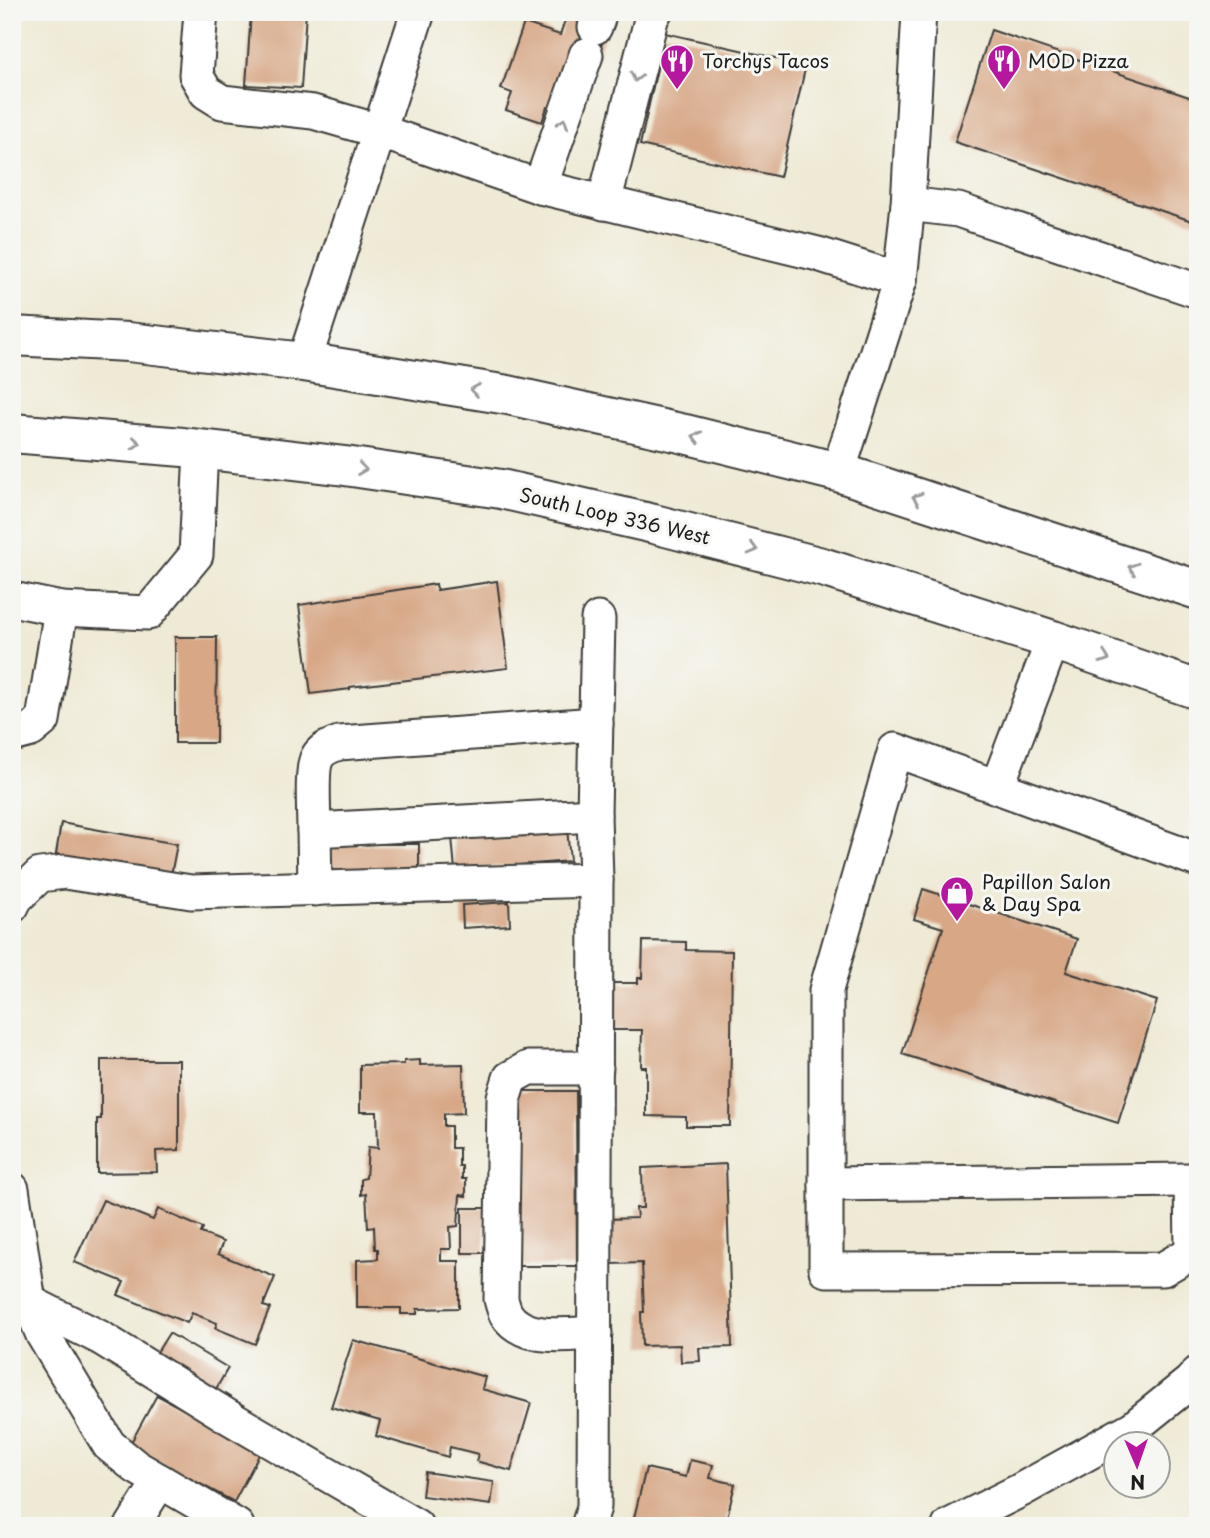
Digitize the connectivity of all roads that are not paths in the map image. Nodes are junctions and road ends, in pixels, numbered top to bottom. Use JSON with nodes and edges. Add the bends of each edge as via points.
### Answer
{"nodes":[{"id":1,"x":201,"y":12,"type":"edge"},
{"id":2,"x":418,"y":12,"type":"edge"},
{"id":3,"x":655,"y":12,"type":"edge"},
{"id":4,"x":919,"y":12,"type":"edge"},
{"id":5,"x":593,"y":31,"type":"edge"},
{"id":6,"x":379,"y":131,"type":"junction"},
{"id":7,"x":540,"y":187,"type":"junction"},
{"id":8,"x":604,"y":203,"type":"junction"},
{"id":9,"x":908,"y":204,"type":"junction"},
{"id":10,"x":900,"y":280,"type":"junction"},
{"id":11,"x":1198,"y":291,"type":"edge"},
{"id":12,"x":12,"y":336,"type":"edge"},
{"id":13,"x":304,"y":362,"type":"junction"},
{"id":14,"x":12,"y":433,"type":"edge"},
{"id":15,"x":201,"y":450,"type":"junction"},
{"id":16,"x":838,"y":472,"type":"junction"},
{"id":17,"x":1198,"y":590,"type":"edge"},
{"id":18,"x":12,"y":599,"type":"edge"},
{"id":19,"x":61,"y":609,"type":"junction"},
{"id":20,"x":598,"y":618,"type":"dead end"},
{"id":21,"x":1053,"y":640,"type":"junction"},
{"id":22,"x":1198,"y":690,"type":"edge"},
{"id":23,"x":596,"y":724,"type":"junction"},
{"id":24,"x":12,"y":735,"type":"edge"},
{"id":25,"x":997,"y":787,"type":"junction"},
{"id":26,"x":594,"y":815,"type":"junction"},
{"id":27,"x":314,"y":830,"type":"junction"},
{"id":28,"x":1198,"y":860,"type":"edge"},
{"id":29,"x":596,"y":880,"type":"junction"},
{"id":30,"x":315,"y":889,"type":"junction"},
{"id":31,"x":12,"y":906,"type":"edge"},
{"id":32,"x":596,"y":1068,"type":"junction"},
{"id":33,"x":1194,"y":1180,"type":"edge"},
{"id":34,"x":826,"y":1184,"type":"junction"},
{"id":35,"x":12,"y":1189,"type":"edge"},
{"id":36,"x":29,"y":1302,"type":"junction"},
{"id":37,"x":595,"y":1333,"type":"junction"},
{"id":38,"x":1198,"y":1373,"type":"edge"},
{"id":39,"x":160,"y":1480,"type":"junction"},
{"id":40,"x":132,"y":1526,"type":"edge"},
{"id":41,"x":237,"y":1526,"type":"edge"},
{"id":42,"x":416,"y":1526,"type":"edge"},
{"id":43,"x":589,"y":1526,"type":"edge"},
{"id":44,"x":949,"y":1526,"type":"edge"}],
"edges":[{"from":1,"to":6,"type":"street","via":[[197,75],[206,92],[222,102],[313,112]]},
{"from":2,"to":6,"type":"street"},
{"from":3,"to":8,"type":"street","one_way":true},
{"from":4,"to":9,"type":"street"},
{"from":7,"to":5,"type":"street","one_way":true},
{"from":6,"to":7,"type":"street"},
{"from":6,"to":13,"type":"street"},
{"from":7,"to":8,"type":"street"},
{"from":8,"to":10,"type":"street","via":[[818,254]]},
{"from":9,"to":10,"type":"street"},
{"from":9,"to":11,"type":"street","via":[[958,210]]},
{"from":10,"to":16,"type":"street"},
{"from":12,"to":13,"type":"main road","via":[[128,342]]},
{"from":16,"to":13,"type":"main road","one_way":true,"via":[[508,395]]},
{"from":14,"to":15,"type":"main road","name":"South Loop 336 West","one_way":true},
{"from":15,"to":19,"type":"street","via":[[196,555],[148,613]]},
{"from":15,"to":21,"type":"main road","name":"South Loop 336 West","one_way":true,"via":[[501,489],[822,567]]},
{"from":17,"to":16,"type":"main road","one_way":true},
{"from":18,"to":19,"type":"street"},
{"from":19,"to":24,"type":"street","via":[[44,720],[31,730]]},
{"from":20,"to":23,"type":"street"},
{"from":21,"to":22,"type":"main road","name":"South Loop 336 West","one_way":true},
{"from":21,"to":25,"type":"street"},
{"from":23,"to":26,"type":"street"},
{"from":23,"to":27,"type":"street","via":[[339,743],[316,759]]},
{"from":25,"to":28,"type":"street"},
{"from":25,"to":34,"type":"street","via":[[895,750],[826,990]]},
{"from":26,"to":27,"type":"street"},
{"from":26,"to":29,"type":"street"},
{"from":27,"to":30,"type":"street"},
{"from":29,"to":30,"type":"street"},
{"from":29,"to":32,"type":"street"},
{"from":30,"to":31,"type":"street","via":[[191,892],[65,872],[40,875]]},
{"from":32,"to":37,"type":"street"},
{"from":32,"to":37,"type":"street","via":[[528,1068],[510,1078],[504,1097],[501,1299],[507,1315],[523,1329],[545,1334]]},
{"from":33,"to":34,"type":"street"},
{"from":33,"to":34,"type":"street","via":[[1192,1252],[1163,1269],[826,1270]]},
{"from":35,"to":36,"type":"street"},
{"from":36,"to":39,"type":"street","via":[[43,1335],[109,1446]]},
{"from":36,"to":42,"type":"street","via":[[101,1338]]},
{"from":37,"to":43,"type":"street","via":[[594,1507]]},
{"from":38,"to":44,"type":"street","via":[[1133,1428]]},
{"from":39,"to":40,"type":"street"},
{"from":39,"to":41,"type":"street"}]}
